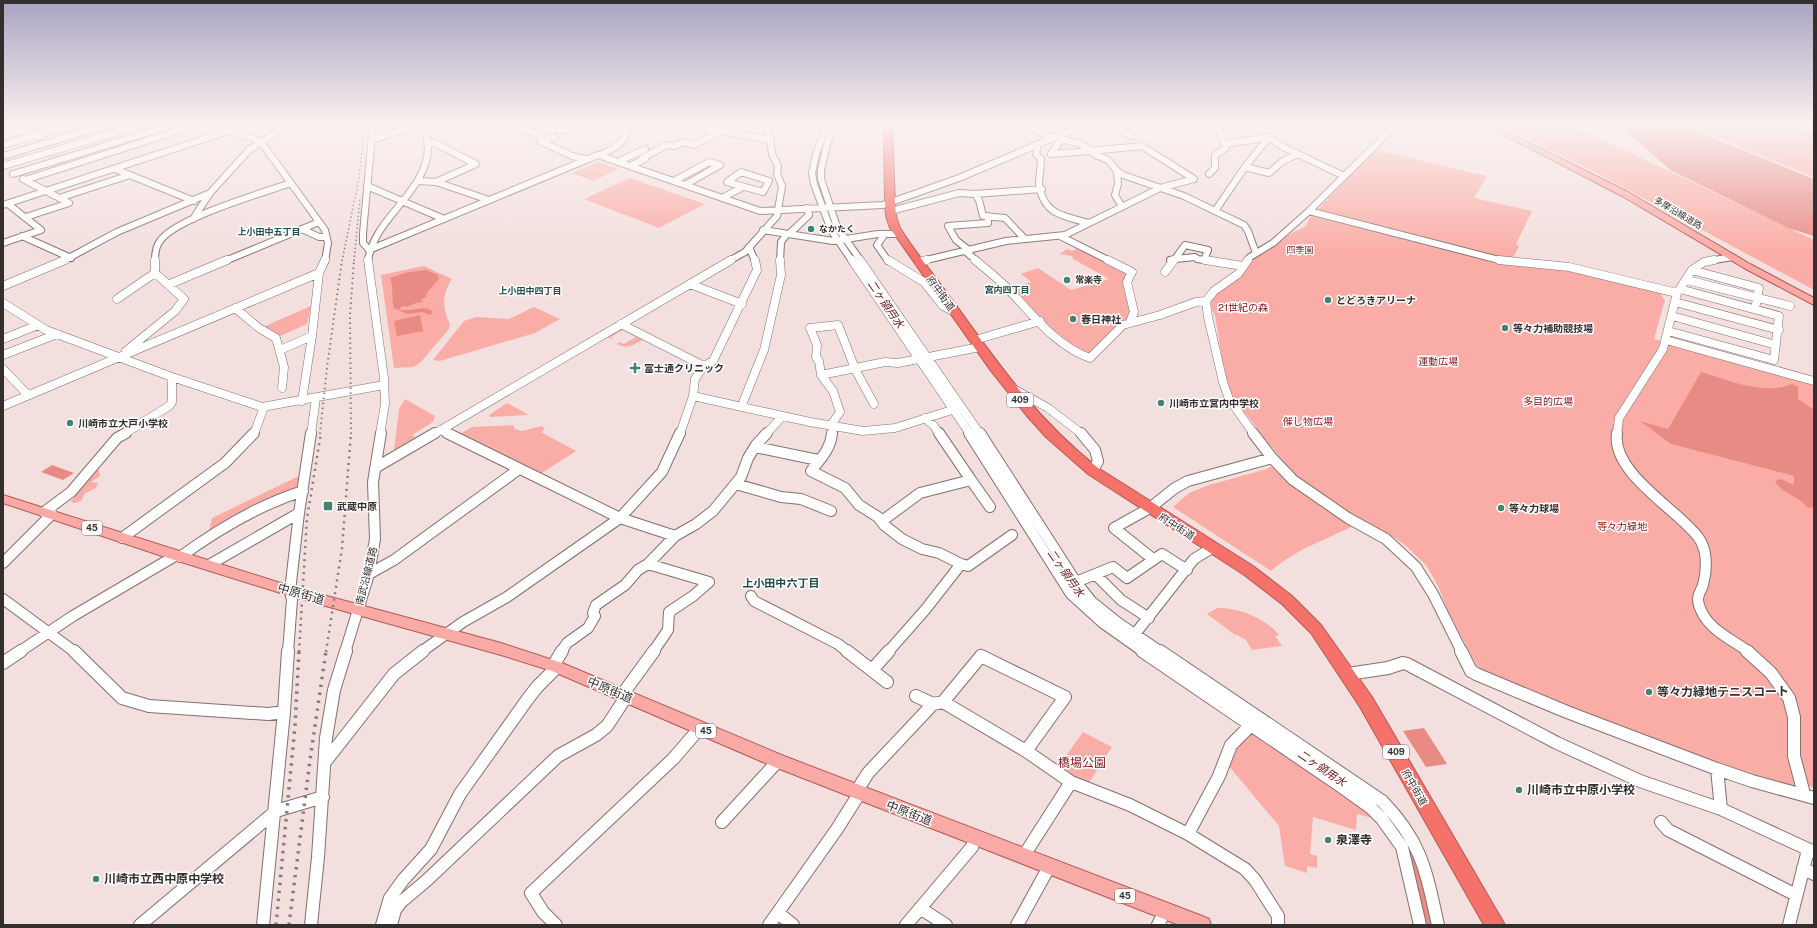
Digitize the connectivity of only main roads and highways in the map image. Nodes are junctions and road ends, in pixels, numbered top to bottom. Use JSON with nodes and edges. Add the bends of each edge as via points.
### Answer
{"nodes":[{"id":1,"x":889,"y":167,"type":"edge"},
{"id":2,"x":1572,"y":167,"type":"edge"},
{"id":3,"x":1814,"y":302,"type":"edge"},
{"id":4,"x":3,"y":498,"type":"edge"},
{"id":5,"x":1171,"y":920,"type":"edge"},
{"id":6,"x":1202,"y":925,"type":"edge"},
{"id":7,"x":1496,"y":925,"type":"edge"}],
"edges":[{"from":1,"to":7,"type":"highway","name":"府中街道","number":"409","via":[[892,222],[898,234],[1037,421],[1060,445],[1094,471],[1248,570],[1303,615],[1316,629],[1348,674]]},
{"from":2,"to":3,"type":"main road","name":"多摩沿線道路","via":[[1625,194]]},
{"from":4,"to":5,"type":"main road","name":"中原街道","number":"45","via":[[290,591],[555,666],[778,762],[1049,867]]},
{"from":5,"to":6,"type":"main road","name":"中原街道","number":"45"}]}
